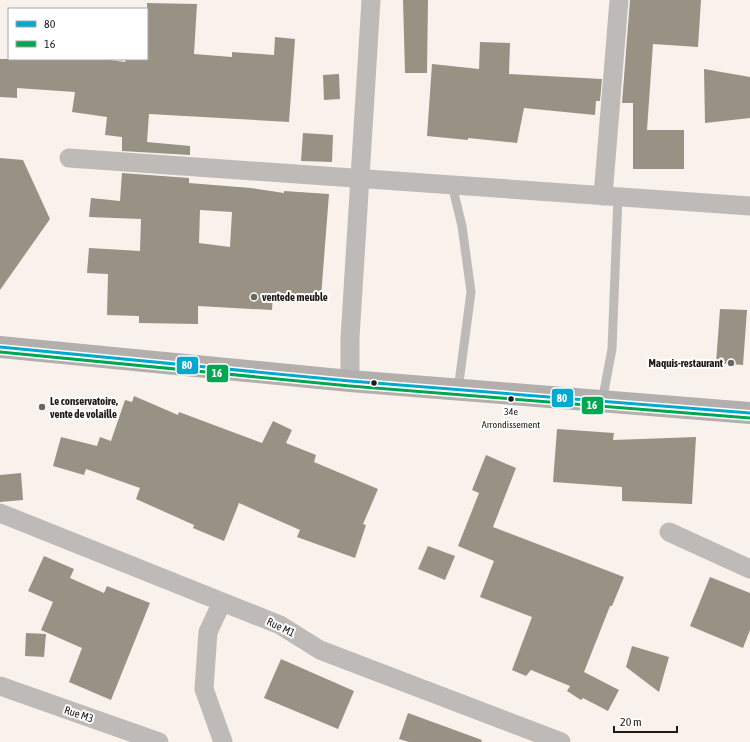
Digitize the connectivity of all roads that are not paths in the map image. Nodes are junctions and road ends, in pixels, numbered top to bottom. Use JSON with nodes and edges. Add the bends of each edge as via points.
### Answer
{"nodes":[{"id":1,"x":371,"y":0,"type":"edge"},
{"id":2,"x":619,"y":0,"type":"edge"},
{"id":3,"x":69,"y":158,"type":"dead end"},
{"id":4,"x":360,"y":179,"type":"junction"},
{"id":5,"x":452,"y":185,"type":"junction"},
{"id":6,"x":610,"y":196,"type":"junction"},
{"id":7,"x":750,"y":206,"type":"edge"},
{"id":8,"x":0,"y":346,"type":"edge"},
{"id":9,"x":350,"y":380,"type":"junction"},
{"id":10,"x":458,"y":390,"type":"junction"},
{"id":11,"x":602,"y":402,"type":"junction"},
{"id":12,"x":750,"y":413,"type":"edge"},
{"id":13,"x":0,"y":513,"type":"edge"},
{"id":14,"x":669,"y":532,"type":"dead end"},
{"id":15,"x":750,"y":569,"type":"edge"},
{"id":16,"x":222,"y":602,"type":"junction"},
{"id":17,"x":0,"y":686,"type":"edge"},
{"id":18,"x":159,"y":742,"type":"edge"},
{"id":19,"x":223,"y":742,"type":"edge"},
{"id":20,"x":561,"y":742,"type":"edge"}],
"edges":[{"from":1,"to":4,"type":"street"},
{"from":2,"to":6,"type":"street"},
{"from":3,"to":4,"type":"street"},
{"from":4,"to":5,"type":"street"},
{"from":4,"to":9,"type":"street","via":[[350,338]]},
{"from":5,"to":6,"type":"street"},
{"from":5,"to":10,"type":"lane","via":[[462,226],[471,292]]},
{"from":6,"to":7,"type":"street"},
{"from":6,"to":11,"type":"lane","via":[[612,349]]},
{"from":8,"to":9,"type":"main road"},
{"from":9,"to":10,"type":"main road"},
{"from":10,"to":11,"type":"main road"},
{"from":11,"to":12,"type":"main road"},
{"from":13,"to":16,"type":"street","name":"Rue M1"},
{"from":14,"to":15,"type":"street"},
{"from":16,"to":19,"type":"street","via":[[208,632],[204,689]]},
{"from":16,"to":20,"type":"street","name":"Rue M1","via":[[280,625],[320,650]]},
{"from":17,"to":18,"type":"street","name":"Rue M3"}]}
